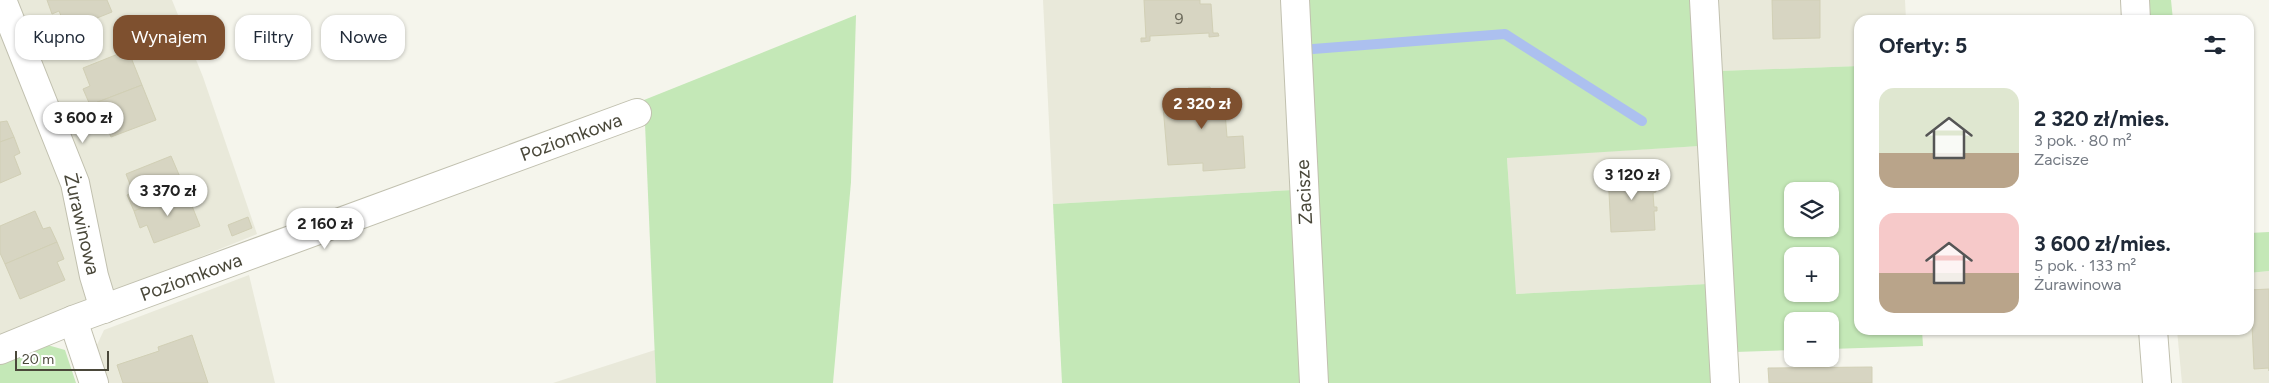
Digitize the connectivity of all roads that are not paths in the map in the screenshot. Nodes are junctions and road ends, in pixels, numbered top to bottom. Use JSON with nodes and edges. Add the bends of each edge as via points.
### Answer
{"nodes":[{"id":1,"x":2,"y":0,"type":"edge"},
{"id":2,"x":1295,"y":0,"type":"edge"},
{"id":3,"x":1704,"y":0,"type":"edge"},
{"id":4,"x":2135,"y":0,"type":"edge"},
{"id":5,"x":2136,"y":15,"type":"edge"},
{"id":6,"x":636,"y":113,"type":"dead end"},
{"id":7,"x":104,"y":309,"type":"junction"},
{"id":8,"x":73,"y":320,"type":"junction"},
{"id":9,"x":2153,"y":335,"type":"edge"},
{"id":10,"x":0,"y":350,"type":"edge"},
{"id":11,"x":94,"y":383,"type":"edge"},
{"id":12,"x":1314,"y":383,"type":"edge"},
{"id":13,"x":1725,"y":383,"type":"edge"},
{"id":14,"x":2157,"y":383,"type":"edge"}],
"edges":[{"from":1,"to":7,"type":"street","name":"Żurawinowa","via":[[75,183]]},
{"from":2,"to":12,"type":"street","name":"Zacisze"},
{"from":3,"to":13,"type":"street"},
{"from":4,"to":5,"type":"street"},
{"from":6,"to":7,"type":"street","name":"Poziomkowa"},
{"from":7,"to":8,"type":"street","name":"Poziomkowa"},
{"from":8,"to":10,"type":"street","name":"Poziomkowa"},
{"from":8,"to":11,"type":"street"},
{"from":9,"to":14,"type":"street"}]}
